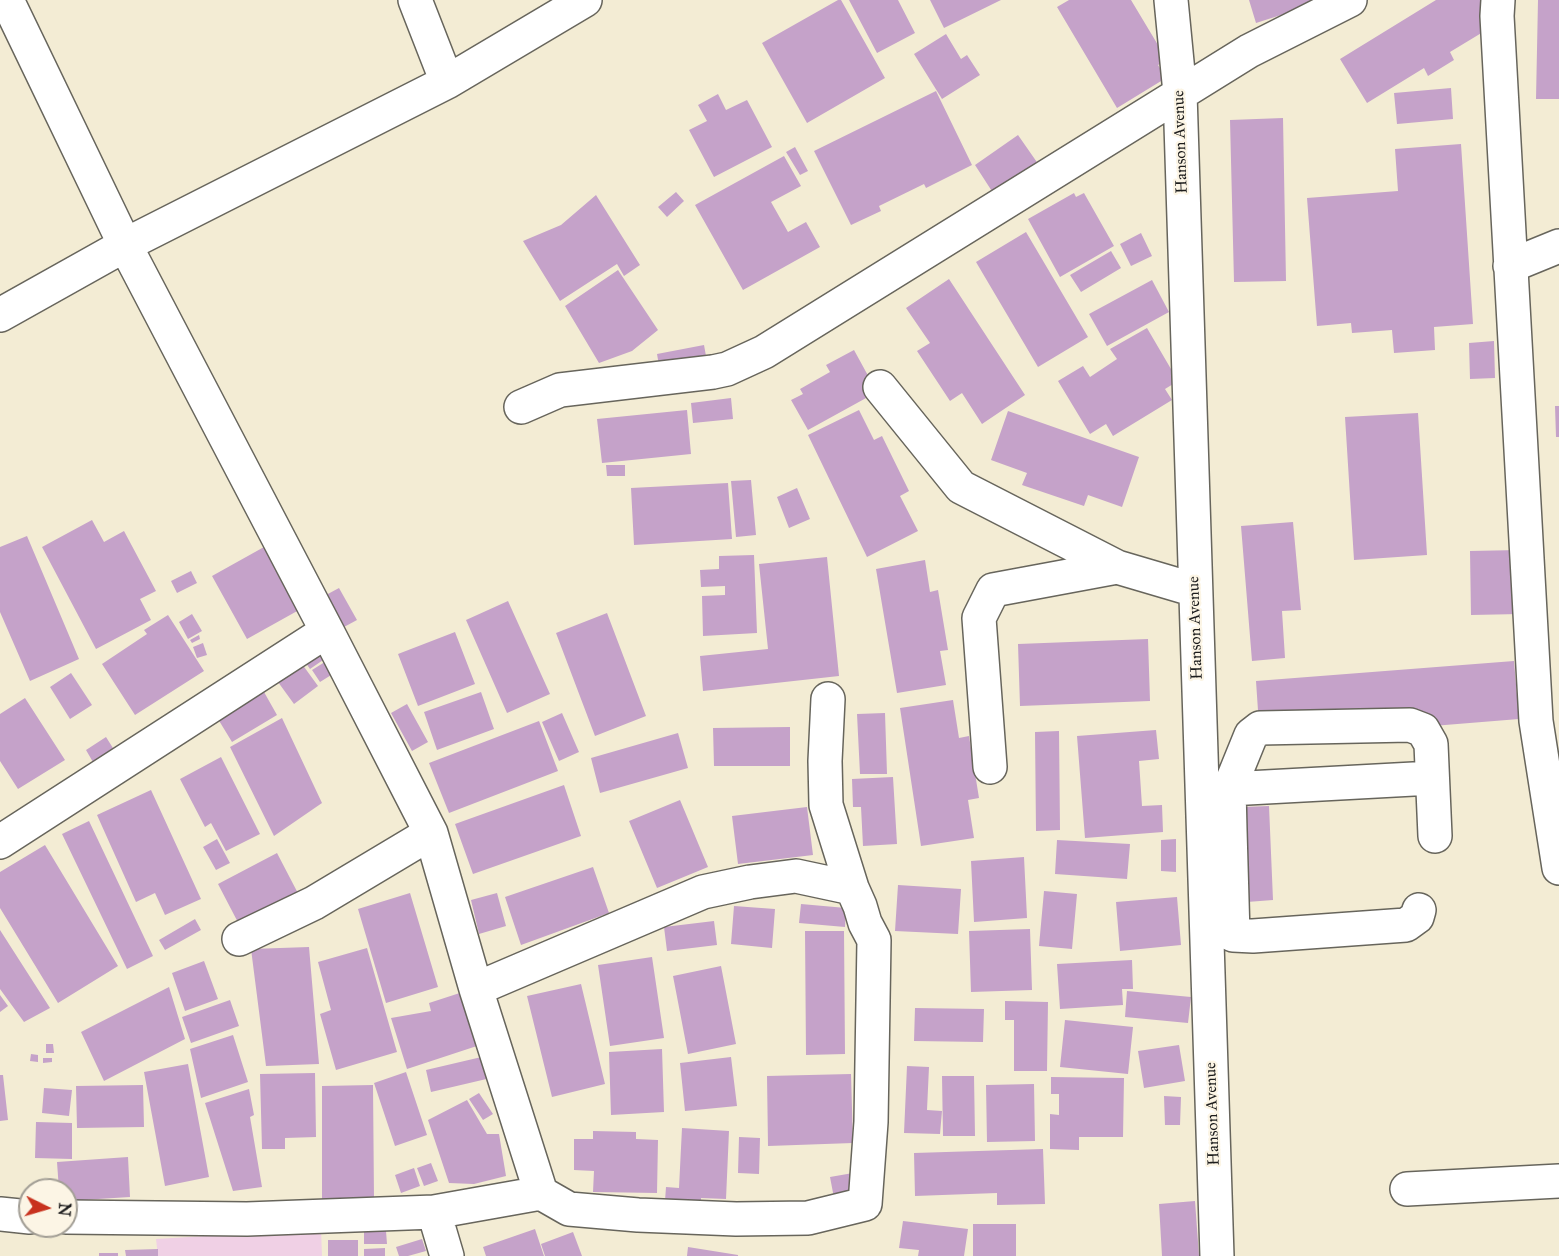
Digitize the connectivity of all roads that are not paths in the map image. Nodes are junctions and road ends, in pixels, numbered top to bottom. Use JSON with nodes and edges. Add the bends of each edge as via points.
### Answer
{"nodes":[{"id":1,"x":7,"y":0,"type":"edge"},
{"id":2,"x":415,"y":0,"type":"edge"},
{"id":3,"x":585,"y":0,"type":"edge"},
{"id":4,"x":1171,"y":0,"type":"edge"},
{"id":5,"x":1350,"y":0,"type":"edge"},
{"id":6,"x":1498,"y":0,"type":"edge"},
{"id":7,"x":447,"y":82,"type":"junction"},
{"id":8,"x":1180,"y":93,"type":"junction"},
{"id":9,"x":125,"y":245,"type":"junction"},
{"id":10,"x":1559,"y":246,"type":"edge"},
{"id":11,"x":1510,"y":266,"type":"junction"},
{"id":12,"x":0,"y":315,"type":"edge"},
{"id":13,"x":880,"y":387,"type":"dead end"},
{"id":14,"x":521,"y":407,"type":"dead end"},
{"id":15,"x":1117,"y":567,"type":"junction"},
{"id":16,"x":1195,"y":590,"type":"junction"},
{"id":17,"x":327,"y":631,"type":"junction"},
{"id":18,"x":828,"y":699,"type":"dead end"},
{"id":19,"x":990,"y":767,"type":"dead end"},
{"id":20,"x":1432,"y":778,"type":"junction"},
{"id":21,"x":1229,"y":789,"type":"junction"},
{"id":22,"x":431,"y":833,"type":"junction"},
{"id":23,"x":1217,"y":833,"type":"junction"},
{"id":24,"x":1435,"y":836,"type":"dead end"},
{"id":25,"x":0,"y":842,"type":"edge"},
{"id":26,"x":1559,"y":868,"type":"edge"},
{"id":27,"x":852,"y":888,"type":"junction"},
{"id":28,"x":1419,"y":910,"type":"dead end"},
{"id":29,"x":239,"y":939,"type":"dead end"},
{"id":30,"x":476,"y":989,"type":"junction"},
{"id":31,"x":1559,"y":1181,"type":"edge"},
{"id":32,"x":1407,"y":1189,"type":"dead end"},
{"id":33,"x":541,"y":1193,"type":"junction"},
{"id":34,"x":434,"y":1212,"type":"junction"},
{"id":35,"x":0,"y":1214,"type":"edge"},
{"id":36,"x":18,"y":1216,"type":"edge"},
{"id":37,"x":78,"y":1217,"type":"edge"},
{"id":38,"x":447,"y":1256,"type":"edge"},
{"id":39,"x":1217,"y":1256,"type":"edge"}],
"edges":[{"from":1,"to":9,"type":"street"},
{"from":2,"to":7,"type":"street"},
{"from":3,"to":7,"type":"street"},
{"from":4,"to":8,"type":"street","name":"Hanson Avenue"},
{"from":5,"to":8,"type":"street","via":[[1249,51]]},
{"from":6,"to":11,"type":"street"},
{"from":7,"to":9,"type":"street"},
{"from":8,"to":14,"type":"street","via":[[764,352],[727,369],[560,390]]},
{"from":8,"to":16,"type":"street","name":"Hanson Avenue"},
{"from":9,"to":12,"type":"street"},
{"from":9,"to":17,"type":"street"},
{"from":10,"to":11,"type":"street"},
{"from":11,"to":26,"type":"street","via":[[1536,721]]},
{"from":13,"to":15,"type":"street","via":[[961,487]]},
{"from":15,"to":16,"type":"street"},
{"from":15,"to":19,"type":"street","via":[[993,590],[979,618]]},
{"from":16,"to":23,"type":"street","name":"Hanson Avenue"},
{"from":17,"to":22,"type":"street"},
{"from":17,"to":25,"type":"street"},
{"from":18,"to":27,"type":"street","via":[[826,805]]},
{"from":20,"to":21,"type":"street"},
{"from":20,"to":21,"type":"street","via":[[1431,744],[1423,730],[1410,725],[1260,728],[1251,735]]},
{"from":20,"to":24,"type":"street"},
{"from":21,"to":23,"type":"street"},
{"from":22,"to":29,"type":"street","via":[[314,903]]},
{"from":22,"to":30,"type":"street"},
{"from":23,"to":28,"type":"street","via":[[1233,935],[1406,925],[1417,917]]},
{"from":23,"to":39,"type":"street","name":"Hanson Avenue"},
{"from":27,"to":30,"type":"street","via":[[796,876],[703,892]]},
{"from":27,"to":33,"type":"street","via":[[874,940],[871,1122],[865,1204],[808,1218],[736,1219],[569,1209]]},
{"from":30,"to":33,"type":"street"},
{"from":31,"to":32,"type":"street"},
{"from":33,"to":34,"type":"street"},
{"from":34,"to":37,"type":"street","via":[[248,1219]]},
{"from":34,"to":38,"type":"street"},
{"from":35,"to":36,"type":"street"}]}
